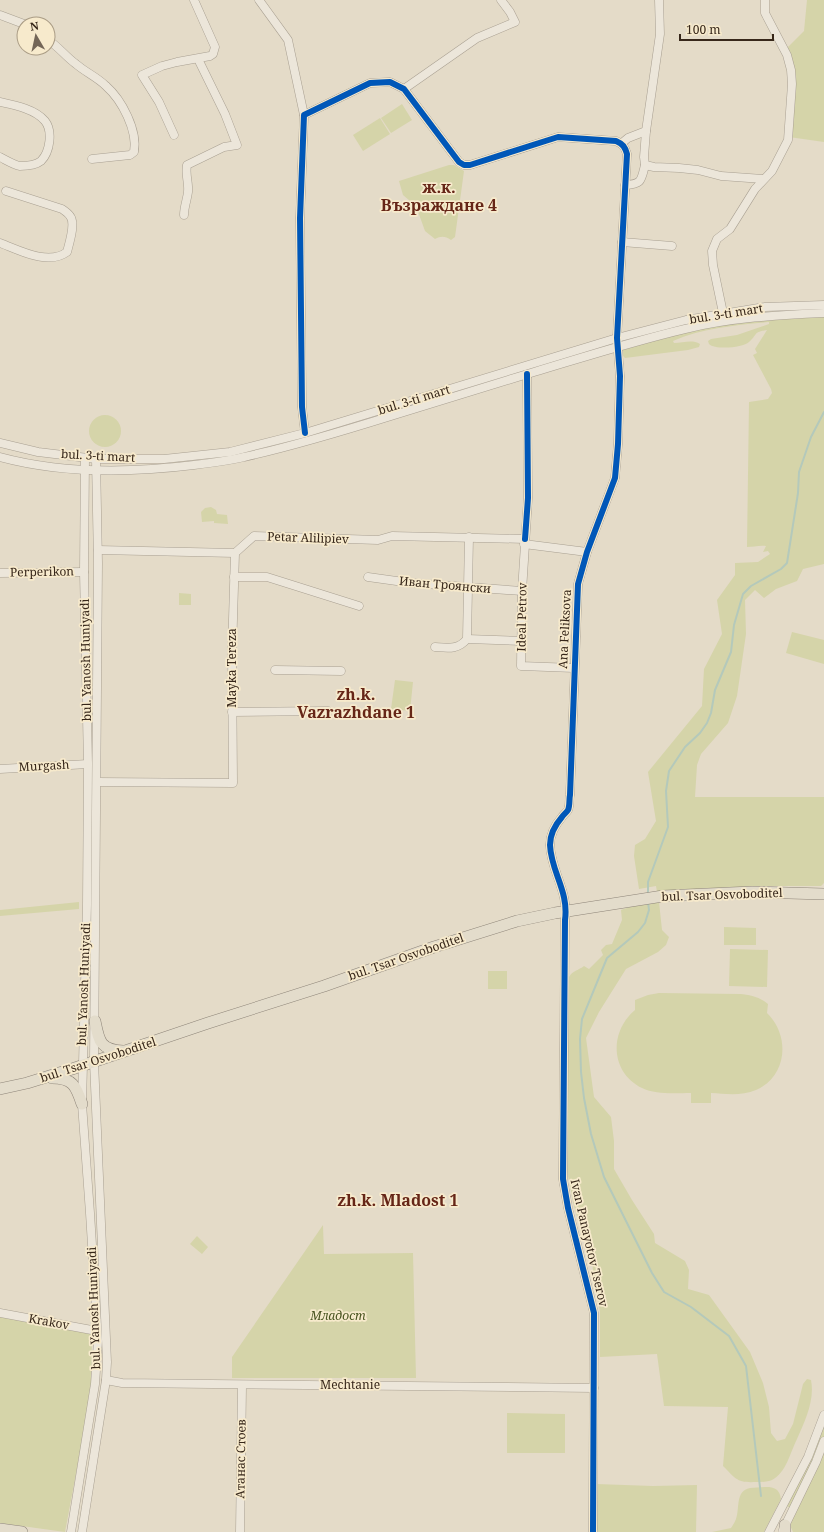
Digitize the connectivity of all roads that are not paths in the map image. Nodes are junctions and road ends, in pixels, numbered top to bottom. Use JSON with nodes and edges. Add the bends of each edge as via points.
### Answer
{"nodes":[{"id":1,"x":194,"y":0,"type":"edge"},
{"id":2,"x":259,"y":0,"type":"edge"},
{"id":3,"x":502,"y":0,"type":"edge"},
{"id":4,"x":659,"y":0,"type":"edge"},
{"id":5,"x":765,"y":0,"type":"edge"},
{"id":6,"x":0,"y":14,"type":"edge"},
{"id":7,"x":16,"y":21,"type":"edge"},
{"id":8,"x":56,"y":45,"type":"edge"},
{"id":9,"x":198,"y":59,"type":"junction"},
{"id":10,"x":404,"y":89,"type":"junction"},
{"id":11,"x":0,"y":102,"type":"edge"},
{"id":12,"x":304,"y":115,"type":"junction"},
{"id":13,"x":646,"y":131,"type":"junction"},
{"id":14,"x":174,"y":135,"type":"dead end"},
{"id":15,"x":622,"y":143,"type":"junction"},
{"id":16,"x":0,"y":157,"type":"edge"},
{"id":17,"x":92,"y":159,"type":"dead end"},
{"id":18,"x":646,"y":165,"type":"junction"},
{"id":19,"x":763,"y":179,"type":"junction"},
{"id":20,"x":625,"y":185,"type":"junction"},
{"id":21,"x":6,"y":191,"type":"dead end"},
{"id":22,"x":184,"y":215,"type":"dead end"},
{"id":23,"x":622,"y":242,"type":"junction"},
{"id":24,"x":0,"y":243,"type":"edge"},
{"id":25,"x":672,"y":246,"type":"dead end"},
{"id":26,"x":824,"y":305,"type":"edge"},
{"id":27,"x":723,"y":313,"type":"junction"},
{"id":28,"x":824,"y":313,"type":"edge"},
{"id":29,"x":617,"y":342,"type":"junction"},
{"id":30,"x":528,"y":374,"type":"junction"},
{"id":31,"x":305,"y":433,"type":"junction"},
{"id":32,"x":0,"y":443,"type":"edge"},
{"id":33,"x":23,"y":449,"type":"junction"},
{"id":34,"x":0,"y":457,"type":"edge"},
{"id":35,"x":85,"y":458,"type":"junction"},
{"id":36,"x":96,"y":459,"type":"junction"},
{"id":37,"x":19,"y":462,"type":"junction"},
{"id":38,"x":85,"y":470,"type":"junction"},
{"id":39,"x":96,"y":471,"type":"junction"},
{"id":40,"x":469,"y":537,"type":"junction"},
{"id":41,"x":525,"y":542,"type":"junction"},
{"id":42,"x":98,"y":550,"type":"junction"},
{"id":43,"x":588,"y":552,"type":"junction"},
{"id":44,"x":235,"y":553,"type":"junction"},
{"id":45,"x":84,"y":572,"type":"junction"},
{"id":46,"x":0,"y":573,"type":"edge"},
{"id":47,"x":234,"y":577,"type":"junction"},
{"id":48,"x":368,"y":577,"type":"dead end"},
{"id":49,"x":468,"y":587,"type":"junction"},
{"id":50,"x":522,"y":591,"type":"junction"},
{"id":51,"x":359,"y":606,"type":"dead end"},
{"id":52,"x":467,"y":639,"type":"junction"},
{"id":53,"x":522,"y":641,"type":"junction"},
{"id":54,"x":435,"y":647,"type":"dead end"},
{"id":55,"x":574,"y":668,"type":"junction"},
{"id":56,"x":275,"y":670,"type":"dead end"},
{"id":57,"x":341,"y":671,"type":"dead end"},
{"id":58,"x":328,"y":711,"type":"dead end"},
{"id":59,"x":232,"y":712,"type":"junction"},
{"id":60,"x":88,"y":764,"type":"junction"},
{"id":61,"x":0,"y":768,"type":"edge"},
{"id":62,"x":97,"y":782,"type":"junction"},
{"id":63,"x":824,"y":894,"type":"edge"},
{"id":64,"x":567,"y":911,"type":"junction"},
{"id":65,"x":95,"y":1021,"type":"junction"},
{"id":66,"x":123,"y":1051,"type":"junction"},
{"id":67,"x":94,"y":1062,"type":"junction"},
{"id":68,"x":82,"y":1066,"type":"junction"},
{"id":69,"x":43,"y":1078,"type":"junction"},
{"id":70,"x":0,"y":1089,"type":"edge"},
{"id":71,"x":82,"y":1104,"type":"junction"},
{"id":72,"x":0,"y":1313,"type":"edge"},
{"id":73,"x":98,"y":1331,"type":"junction"},
{"id":74,"x":106,"y":1380,"type":"junction"},
{"id":75,"x":242,"y":1386,"type":"junction"},
{"id":76,"x":594,"y":1388,"type":"junction"},
{"id":77,"x":824,"y":1415,"type":"edge"},
{"id":78,"x":824,"y":1441,"type":"edge"},
{"id":79,"x":0,"y":1529,"type":"edge"},
{"id":80,"x":784,"y":1530,"type":"edge"},
{"id":81,"x":22,"y":1532,"type":"edge"},
{"id":82,"x":71,"y":1532,"type":"edge"},
{"id":83,"x":82,"y":1532,"type":"edge"},
{"id":84,"x":240,"y":1532,"type":"edge"},
{"id":85,"x":593,"y":1532,"type":"edge"},
{"id":86,"x":770,"y":1532,"type":"edge"}],
"edges":[{"from":1,"to":9,"type":"street","via":[[215,47],[213,54]]},
{"from":2,"to":12,"type":"street","via":[[288,40]]},
{"from":3,"to":10,"type":"street","via":[[515,22],[477,38]]},
{"from":4,"to":13,"type":"street","via":[[660,34]]},
{"from":5,"to":19,"type":"street","via":[[765,13],[787,54],[792,70],[792,84],[788,140],[772,171]]},
{"from":6,"to":7,"type":"street"},
{"from":8,"to":17,"type":"street","via":[[78,67],[109,88],[123,106],[132,130],[135,146],[134,152],[130,155]]},
{"from":9,"to":14,"type":"street","via":[[162,66],[142,75],[159,102]]},
{"from":9,"to":22,"type":"street","via":[[237,145],[224,147],[187,165],[188,191]]},
{"from":10,"to":12,"type":"street","via":[[390,82],[370,84]]},
{"from":10,"to":15,"type":"street","via":[[451,152],[464,165],[558,137]]},
{"from":11,"to":16,"type":"street","via":[[34,112],[45,121],[50,137],[45,155],[40,162],[19,166]]},
{"from":12,"to":31,"type":"street","via":[[300,218],[302,407]]},
{"from":13,"to":15,"type":"street"},
{"from":13,"to":18,"type":"street"},
{"from":15,"to":20,"type":"street","name":"Ana Feliksova","via":[[626,154]]},
{"from":18,"to":19,"type":"street","via":[[698,170],[721,176]]},
{"from":18,"to":20,"type":"street","via":[[640,182]]},
{"from":19,"to":27,"type":"street","via":[[735,223],[717,239],[712,251]]},
{"from":20,"to":23,"type":"street","name":"Ana Feliksova"},
{"from":21,"to":24,"type":"street","via":[[62,209],[70,215],[72,228],[67,252],[54,258]]},
{"from":23,"to":25,"type":"street"},
{"from":23,"to":29,"type":"street","name":"Ana Feliksova"},
{"from":26,"to":27,"type":"street","name":"bul. 3-ti mart","via":[[764,307]]},
{"from":27,"to":29,"type":"street","name":"bul. 3-ti mart","via":[[686,320]]},
{"from":28,"to":29,"type":"street","name":"bul. 3-ti mart","via":[[714,324]]},
{"from":29,"to":30,"type":"street","name":"bul. 3-ti mart"},
{"from":29,"to":31,"type":"street","name":"bul. 3-ti mart"},
{"from":29,"to":43,"type":"street","name":"Ana Feliksova","via":[[620,376],[615,478]]},
{"from":30,"to":39,"type":"street","name":"bul. 3-ti mart","via":[[303,443],[242,458],[162,469]]},
{"from":30,"to":41,"type":"street","name":"Ideal Petrov","via":[[528,498]]},
{"from":31,"to":36,"type":"street","name":"bul. 3-ti mart","via":[[211,455],[164,459]]},
{"from":32,"to":33,"type":"street","name":"bul. 3-ti mart"},
{"from":33,"to":35,"type":"street","name":"bul. 3-ti mart"},
{"from":33,"to":37,"type":"street"},
{"from":34,"to":37,"type":"street","name":"bul. 3-ti mart"},
{"from":35,"to":36,"type":"street","name":"bul. 3-ti mart"},
{"from":35,"to":38,"type":"street","name":"bul. Yanosh Huniyadi"},
{"from":36,"to":39,"type":"street","name":"bul. Yanosh Huniyadi"},
{"from":37,"to":38,"type":"street","name":"bul. 3-ti mart"},
{"from":38,"to":39,"type":"street","name":"bul. 3-ti mart"},
{"from":38,"to":45,"type":"street","name":"bul. Yanosh Huniyadi"},
{"from":39,"to":42,"type":"street","name":"bul. Yanosh Huniyadi"},
{"from":40,"to":41,"type":"street","name":"Petar Alilipiev"},
{"from":40,"to":44,"type":"street","name":"Petar Alilipiev","via":[[392,536],[378,540],[254,536]]},
{"from":40,"to":49,"type":"street"},
{"from":41,"to":43,"type":"street","name":"Petar Alilipiev"},
{"from":41,"to":50,"type":"street","name":"Ideal Petrov"},
{"from":42,"to":44,"type":"street"},
{"from":42,"to":62,"type":"street","name":"bul. Yanosh Huniyadi"},
{"from":43,"to":55,"type":"street","name":"Ana Feliksova","via":[[578,584]]},
{"from":44,"to":47,"type":"street","name":"Mayka Tereza"},
{"from":45,"to":46,"type":"street","name":"Perperikon"},
{"from":45,"to":60,"type":"street","name":"bul. Yanosh Huniyadi"},
{"from":47,"to":51,"type":"street","via":[[267,577]]},
{"from":47,"to":59,"type":"street","name":"Mayka Tereza"},
{"from":48,"to":49,"type":"street","name":"Иван Троянски"},
{"from":49,"to":50,"type":"street","name":"Иван Троянски"},
{"from":49,"to":52,"type":"street"},
{"from":50,"to":53,"type":"street","name":"Ideal Petrov"},
{"from":52,"to":53,"type":"street"},
{"from":52,"to":54,"type":"street","via":[[456,648]]},
{"from":53,"to":55,"type":"street","name":"Ideal Petrov","via":[[521,666]]},
{"from":55,"to":64,"type":"street","name":"Ana Feliksova","via":[[568,810],[555,826],[550,844],[553,865],[564,892]]},
{"from":56,"to":57,"type":"street"},
{"from":58,"to":59,"type":"street"},
{"from":59,"to":62,"type":"street","name":"Mayka Tereza","via":[[233,784]]},
{"from":60,"to":61,"type":"street","name":"Murgash"},
{"from":60,"to":68,"type":"street","name":"bul. Yanosh Huniyadi"},
{"from":62,"to":65,"type":"street","name":"bul. Yanosh Huniyadi"},
{"from":63,"to":64,"type":"main road","name":"bul. Tsar Osvoboditel","via":[[689,894]]},
{"from":64,"to":66,"type":"main road","name":"bul. Tsar Osvoboditel","via":[[484,931]]},
{"from":64,"to":76,"type":"street","name":"Ivan Panayotov Tserov","via":[[563,1179],[594,1313]]},
{"from":65,"to":66,"type":"main road","via":[[102,1045],[112,1050]]},
{"from":65,"to":67,"type":"street","name":"bul. Yanosh Huniyadi"},
{"from":66,"to":67,"type":"main road","name":"bul. Tsar Osvoboditel"},
{"from":67,"to":68,"type":"main road","name":"bul. Tsar Osvoboditel"},
{"from":67,"to":74,"type":"street","name":"bul. Yanosh Huniyadi"},
{"from":68,"to":69,"type":"main road","name":"bul. Tsar Osvoboditel"},
{"from":68,"to":71,"type":"street","name":"bul. Yanosh Huniyadi"},
{"from":69,"to":70,"type":"main road","name":"bul. Tsar Osvoboditel"},
{"from":69,"to":71,"type":"main road","via":[[62,1078],[68,1081],[78,1091]]},
{"from":71,"to":73,"type":"street","name":"bul. Yanosh Huniyadi"},
{"from":72,"to":73,"type":"street","name":"Krakov"},
{"from":73,"to":82,"type":"street","name":"bul. Yanosh Huniyadi","via":[[95,1384]]},
{"from":74,"to":75,"type":"street","name":"Mechtanie","via":[[122,1383]]},
{"from":74,"to":83,"type":"street","name":"bul. Yanosh Huniyadi"},
{"from":75,"to":76,"type":"street","name":"Mechtanie","via":[[429,1385]]},
{"from":75,"to":84,"type":"street","name":"Атанас Стоев"},
{"from":76,"to":85,"type":"street","name":"Ivan Panayotov Tserov"},
{"from":77,"to":86,"type":"street","via":[[808,1457]]},
{"from":78,"to":80,"type":"street"},
{"from":79,"to":81,"type":"main road"}]}
